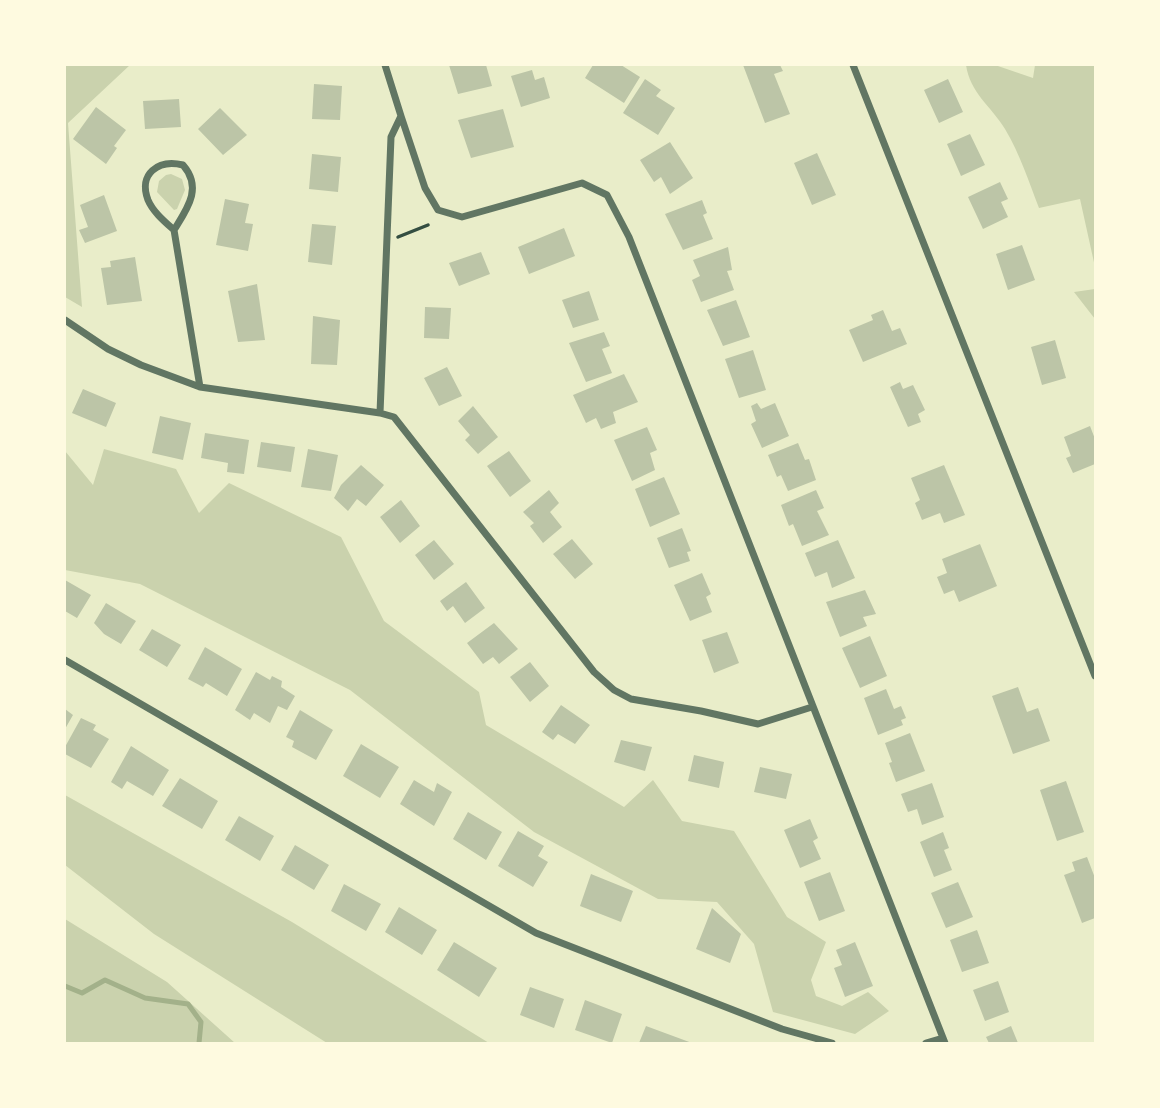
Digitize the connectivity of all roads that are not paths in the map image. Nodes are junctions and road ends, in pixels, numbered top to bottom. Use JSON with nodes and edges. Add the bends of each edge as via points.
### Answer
{"nodes":[{"id":1,"x":385,"y":65,"type":"edge"},
{"id":2,"x":853,"y":65,"type":"edge"},
{"id":3,"x":401,"y":116,"type":"junction"},
{"id":4,"x":174,"y":230,"type":"junction"},
{"id":5,"x":65,"y":320,"type":"edge"},
{"id":6,"x":200,"y":387,"type":"junction"},
{"id":7,"x":380,"y":413,"type":"junction"},
{"id":8,"x":65,"y":660,"type":"edge"},
{"id":9,"x":1095,"y":676,"type":"edge"},
{"id":10,"x":812,"y":707,"type":"junction"},
{"id":11,"x":944,"y":1041,"type":"edge"},
{"id":12,"x":832,"y":1043,"type":"edge"},
{"id":13,"x":926,"y":1043,"type":"edge"}],
"edges":[{"from":1,"to":3,"type":"street"},
{"from":2,"to":9,"type":"street"},
{"from":3,"to":7,"type":"street","via":[[391,138]]},
{"from":3,"to":10,"type":"street","via":[[425,188],[438,210],[462,216],[582,183],[607,195],[629,237]]},
{"from":4,"to":4,"type":"street","via":[[194,190],[183,165],[159,164],[148,177],[147,198]]},
{"from":4,"to":6,"type":"street"},
{"from":5,"to":6,"type":"street","via":[[108,349]]},
{"from":6,"to":7,"type":"street"},
{"from":7,"to":10,"type":"street","via":[[394,417],[594,672],[614,690],[631,699],[758,724]]},
{"from":8,"to":12,"type":"street","via":[[536,933]]},
{"from":10,"to":11,"type":"street"},
{"from":11,"to":13,"type":"street"}]}
